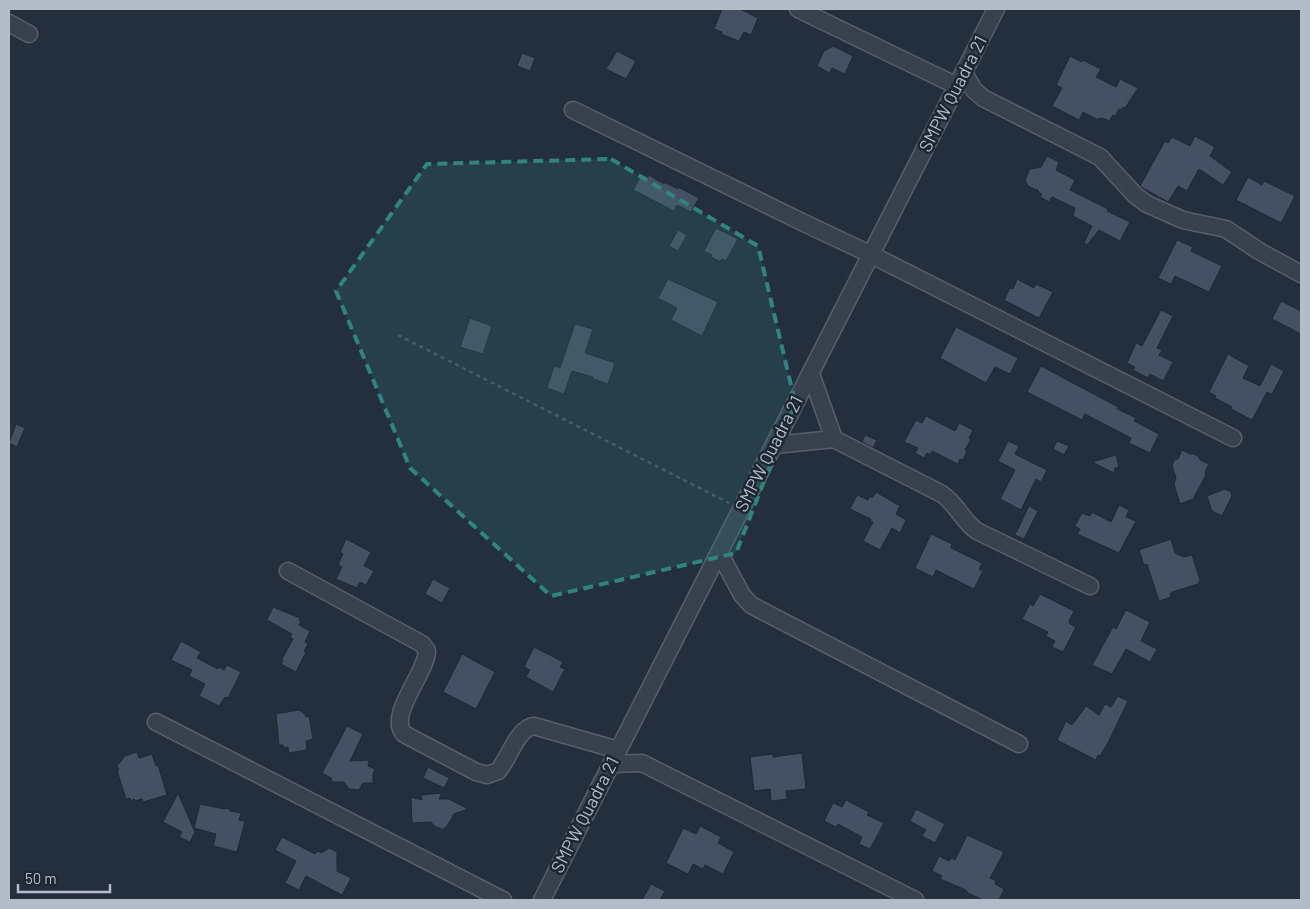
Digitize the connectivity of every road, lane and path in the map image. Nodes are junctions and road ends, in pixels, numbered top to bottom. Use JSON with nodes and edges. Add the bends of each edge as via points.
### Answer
{"nodes":[{"id":1,"x":798,"y":9,"type":"edge"},
{"id":2,"x":996,"y":9,"type":"edge"},
{"id":3,"x":9,"y":24,"type":"edge"},
{"id":4,"x":28,"y":34,"type":"dead end"},
{"id":5,"x":961,"y":80,"type":"junction"},
{"id":6,"x":573,"y":110,"type":"dead end"},
{"id":7,"x":872,"y":255,"type":"junction"},
{"id":8,"x":1301,"y":274,"type":"edge"},
{"id":9,"x":398,"y":335,"type":"dead end"},
{"id":10,"x":811,"y":374,"type":"junction"},
{"id":11,"x":1233,"y":438,"type":"dead end"},
{"id":12,"x":834,"y":439,"type":"junction"},
{"id":13,"x":774,"y":445,"type":"junction"},
{"id":14,"x":741,"y":510,"type":"junction"},
{"id":15,"x":720,"y":552,"type":"junction"},
{"id":16,"x":288,"y":571,"type":"dead end"},
{"id":17,"x":1090,"y":586,"type":"dead end"},
{"id":18,"x":156,"y":722,"type":"dead end"},
{"id":19,"x":1019,"y":744,"type":"dead end"},
{"id":20,"x":618,"y":750,"type":"junction"},
{"id":21,"x":642,"y":763,"type":"junction"},
{"id":22,"x":503,"y":900,"type":"edge"},
{"id":23,"x":543,"y":900,"type":"edge"},
{"id":24,"x":915,"y":900,"type":"edge"}],
"edges":[{"from":1,"to":5,"type":"street"},
{"from":2,"to":5,"type":"street","name":"SMPW Quadra 21"},
{"from":3,"to":4,"type":"street"},
{"from":5,"to":7,"type":"street","name":"SMPW Quadra 21"},
{"from":5,"to":8,"type":"street","via":[[982,98],[1100,157],[1147,204],[1183,220],[1226,229]]},
{"from":6,"to":7,"type":"street"},
{"from":7,"to":10,"type":"street","name":"SMPW Quadra 21"},
{"from":7,"to":11,"type":"street"},
{"from":9,"to":14,"type":"path"},
{"from":10,"to":12,"type":"street"},
{"from":10,"to":13,"type":"street","name":"SMPW Quadra 21"},
{"from":12,"to":13,"type":"street"},
{"from":12,"to":17,"type":"street","via":[[942,494],[970,527]]},
{"from":13,"to":14,"type":"street","name":"SMPW Quadra 21"},
{"from":14,"to":15,"type":"street","name":"SMPW Quadra 21"},
{"from":15,"to":19,"type":"street","via":[[742,595],[751,605]]},
{"from":15,"to":20,"type":"street","name":"SMPW Quadra 21"},
{"from":16,"to":20,"type":"street","via":[[422,644],[427,651],[399,720],[404,734],[487,775],[502,767],[521,733],[530,726]]},
{"from":18,"to":22,"type":"street"},
{"from":20,"to":21,"type":"street"},
{"from":20,"to":21,"type":"street"},
{"from":20,"to":23,"type":"street","name":"SMPW Quadra 21"},
{"from":21,"to":24,"type":"street"}]}
